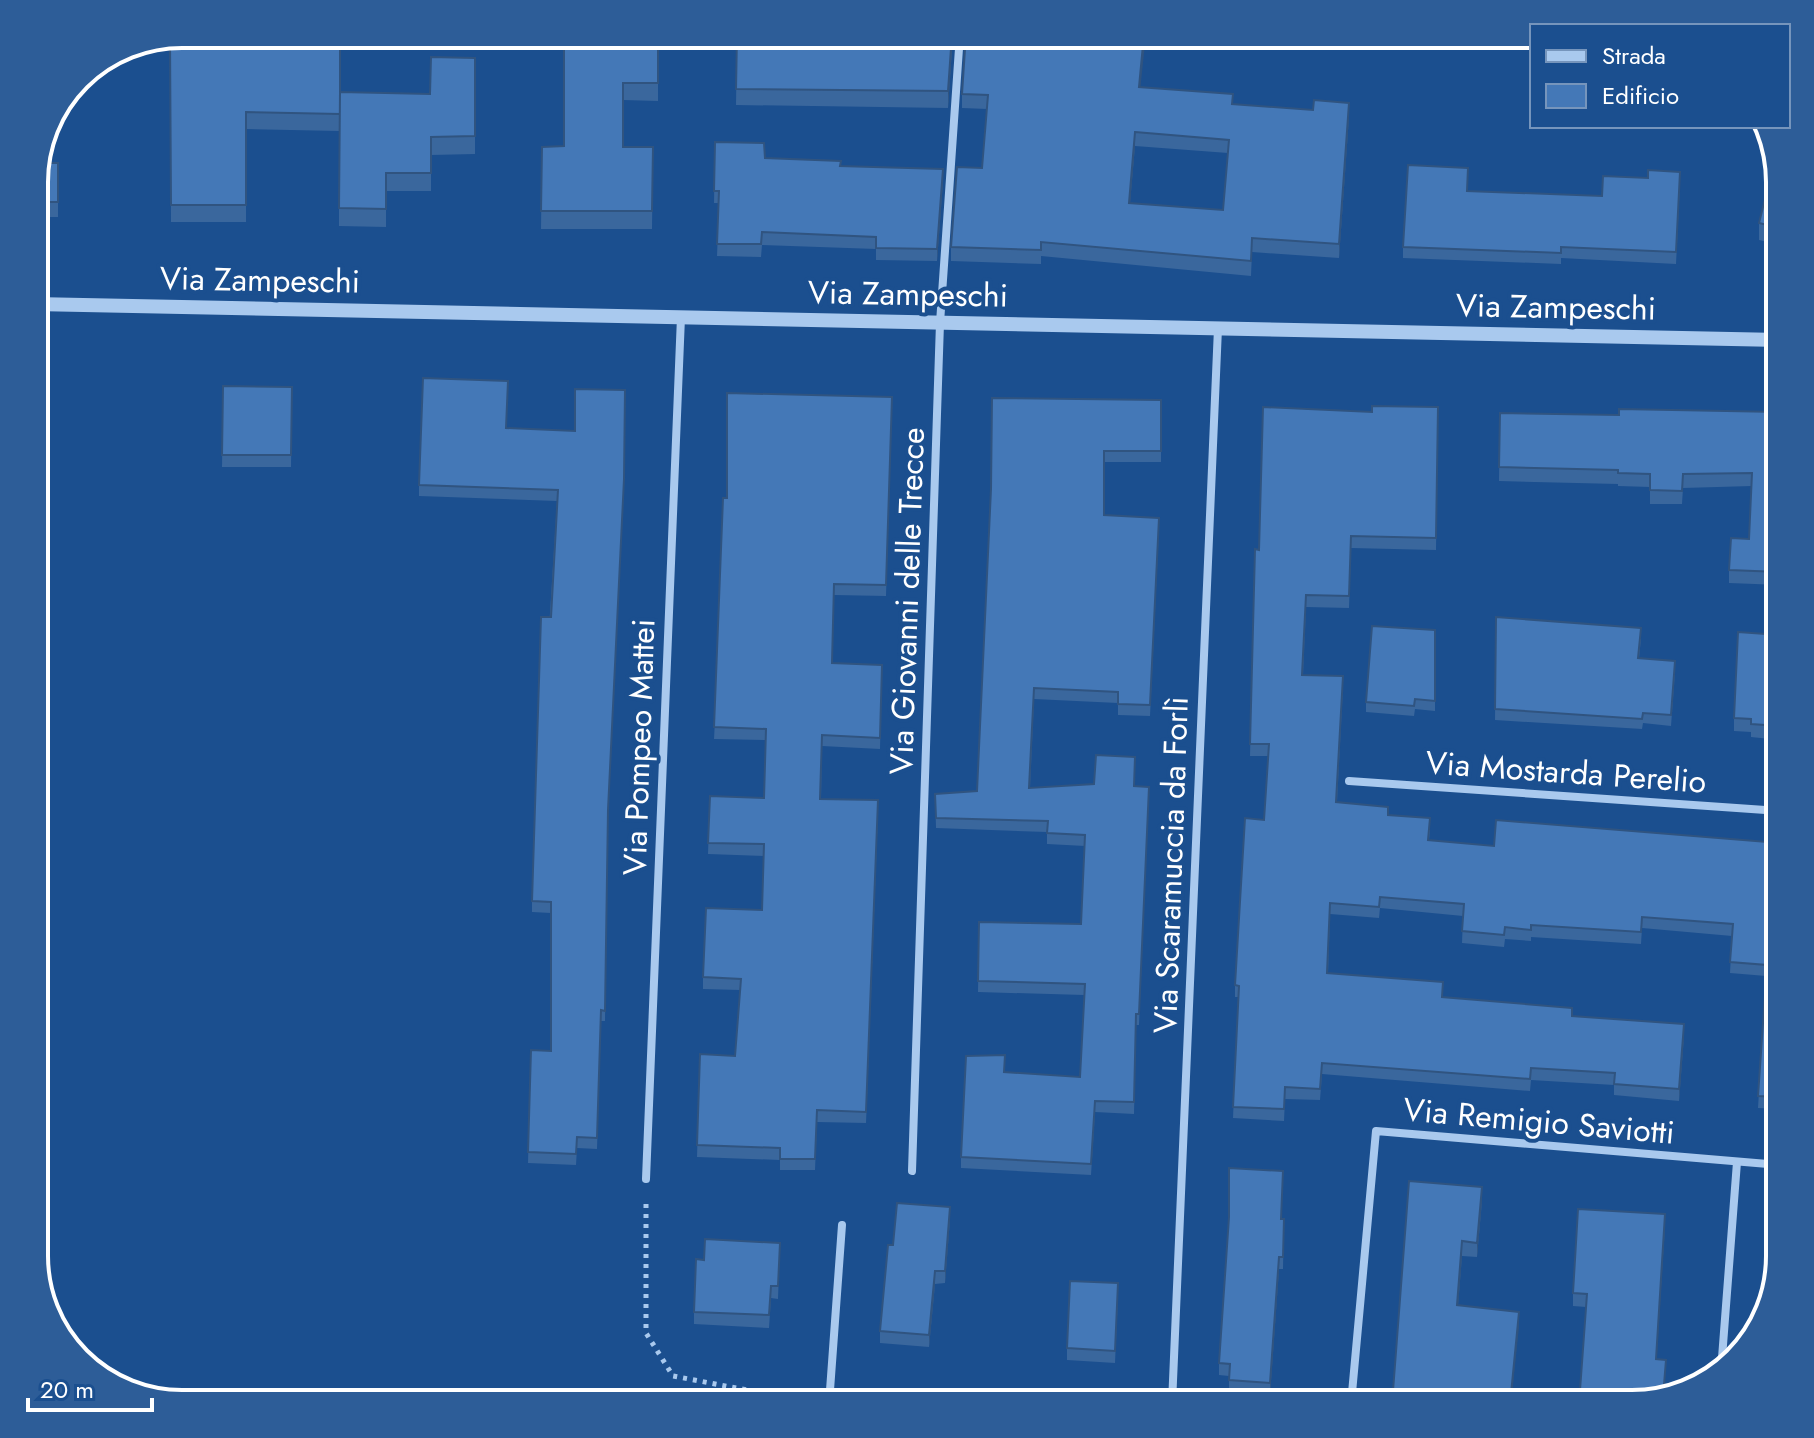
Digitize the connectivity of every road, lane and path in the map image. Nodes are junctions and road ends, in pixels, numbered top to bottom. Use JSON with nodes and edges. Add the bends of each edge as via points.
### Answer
{"nodes":[{"id":1,"x":959,"y":48,"type":"edge"},
{"id":2,"x":48,"y":304,"type":"edge"},
{"id":3,"x":681,"y":317,"type":"junction"},
{"id":4,"x":940,"y":323,"type":"junction"},
{"id":5,"x":1218,"y":328,"type":"junction"},
{"id":6,"x":1766,"y":340,"type":"edge"},
{"id":7,"x":1349,"y":781,"type":"dead end"},
{"id":8,"x":1766,"y":810,"type":"edge"},
{"id":9,"x":1737,"y":1162,"type":"junction"},
{"id":10,"x":1766,"y":1164,"type":"edge"},
{"id":11,"x":912,"y":1171,"type":"dead end"},
{"id":12,"x":646,"y":1179,"type":"joint"},
{"id":13,"x":842,"y":1225,"type":"dead end"},
{"id":14,"x":1722,"y":1354,"type":"edge"},
{"id":15,"x":747,"y":1390,"type":"edge"},
{"id":16,"x":830,"y":1390,"type":"edge"},
{"id":17,"x":1173,"y":1390,"type":"edge"},
{"id":18,"x":1352,"y":1390,"type":"edge"}],
"edges":[{"from":1,"to":4,"type":"street","name":"Via Giovanni delle Trecce"},
{"from":2,"to":3,"type":"street","name":"Via Zampeschi"},
{"from":3,"to":4,"type":"street","name":"Via Zampeschi"},
{"from":3,"to":12,"type":"street","name":"Via Pompeo Mattei"},
{"from":4,"to":5,"type":"street","name":"Via Zampeschi"},
{"from":4,"to":11,"type":"street","name":"Via Giovanni delle Trecce"},
{"from":5,"to":6,"type":"street","name":"Via Zampeschi"},
{"from":5,"to":17,"type":"street","name":"Via Scaramuccia da Forlì"},
{"from":7,"to":8,"type":"street","name":"Via Mostarda Perelio"},
{"from":9,"to":10,"type":"street","name":"Via Remigio Saviotti"},
{"from":9,"to":14,"type":"street"},
{"from":9,"to":18,"type":"street","name":"Via Remigio Saviotti","via":[[1376,1131]]},
{"from":12,"to":15,"type":"path","via":[[646,1333],[673,1376]]},
{"from":13,"to":16,"type":"street"}]}
